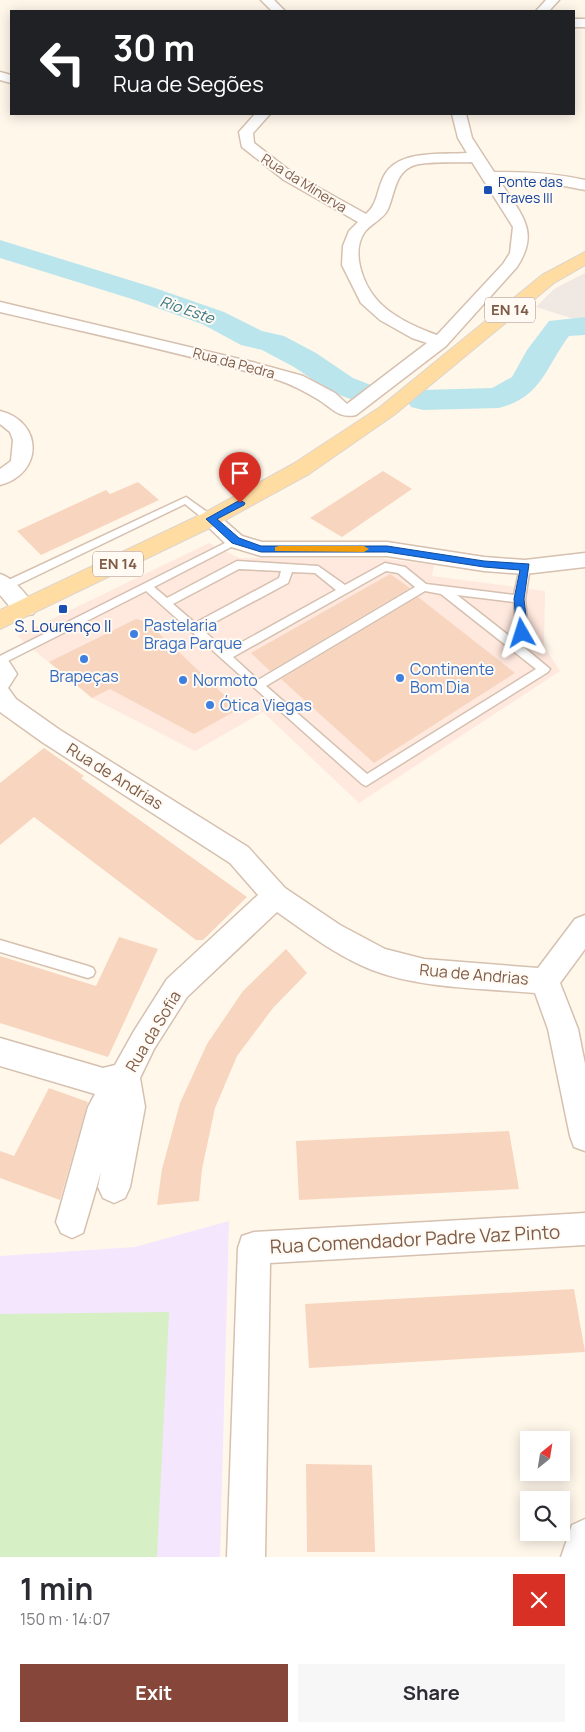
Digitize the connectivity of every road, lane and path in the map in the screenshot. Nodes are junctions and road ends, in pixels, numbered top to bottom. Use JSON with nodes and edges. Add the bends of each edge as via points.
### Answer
{"nodes":[{"id":1,"x":267,"y":0,"type":"edge"},
{"id":2,"x":553,"y":0,"type":"edge"},
{"id":3,"x":278,"y":10,"type":"edge"},
{"id":4,"x":543,"y":10,"type":"edge"},
{"id":5,"x":261,"y":115,"type":"edge"},
{"id":6,"x":459,"y":115,"type":"edge"},
{"id":7,"x":476,"y":157,"type":"junction"},
{"id":8,"x":489,"y":177,"type":"junction"},
{"id":9,"x":585,"y":185,"type":"edge"},
{"id":10,"x":368,"y":221,"type":"junction"},
{"id":11,"x":580,"y":262,"type":"edge"},
{"id":12,"x":0,"y":307,"type":"edge"},
{"id":13,"x":446,"y":349,"type":"junction"},
{"id":14,"x":0,"y":417,"type":"edge"},
{"id":15,"x":0,"y":479,"type":"edge"},
{"id":16,"x":210,"y":519,"type":"junction"},
{"id":17,"x":235,"y":541,"type":"junction"},
{"id":18,"x":585,"y":560,"type":"edge"},
{"id":19,"x":525,"y":567,"type":"junction"},
{"id":20,"x":288,"y":568,"type":"junction"},
{"id":21,"x":2,"y":584,"type":"edge"},
{"id":22,"x":148,"y":587,"type":"junction"},
{"id":23,"x":423,"y":587,"type":"junction"},
{"id":24,"x":343,"y":590,"type":"junction"},
{"id":25,"x":444,"y":591,"type":"junction"},
{"id":26,"x":519,"y":599,"type":"junction"},
{"id":27,"x":166,"y":603,"type":"junction"},
{"id":28,"x":25,"y":609,"type":"junction"},
{"id":29,"x":0,"y":620,"type":"edge"},
{"id":30,"x":194,"y":629,"type":"junction"},
{"id":31,"x":514,"y":645,"type":"junction"},
{"id":32,"x":225,"y":658,"type":"junction"},
{"id":33,"x":0,"y":661,"type":"edge"},
{"id":34,"x":0,"y":666,"type":"edge"},
{"id":35,"x":0,"y":682,"type":"edge"},
{"id":36,"x":257,"y":686,"type":"junction"},
{"id":37,"x":0,"y":694,"type":"edge"},
{"id":38,"x":275,"y":896,"type":"junction"},
{"id":39,"x":585,"y":927,"type":"edge"},
{"id":40,"x":0,"y":946,"type":"edge"},
{"id":41,"x":88,"y":972,"type":"dead end"},
{"id":42,"x":545,"y":981,"type":"junction"},
{"id":43,"x":0,"y":1052,"type":"edge"},
{"id":44,"x":125,"y":1077,"type":"junction"},
{"id":45,"x":585,"y":1136,"type":"edge"},
{"id":46,"x":114,"y":1187,"type":"dead end"},
{"id":47,"x":72,"y":1222,"type":"dead end"},
{"id":48,"x":585,"y":1229,"type":"edge"},
{"id":49,"x":585,"y":1538,"type":"edge"},
{"id":50,"x":246,"y":1557,"type":"edge"},
{"id":51,"x":580,"y":1557,"type":"edge"}],
"edges":[{"from":1,"to":3,"type":"street"},
{"from":2,"to":4,"type":"street"},
{"from":5,"to":10,"type":"street","name":"Rua da Minerva","via":[[246,132],[247,144],[314,192]]},
{"from":6,"to":7,"type":"street","via":[[465,138]]},
{"from":7,"to":8,"type":"street"},
{"from":7,"to":10,"type":"street","via":[[419,160],[400,168],[391,176],[380,210]]},
{"from":8,"to":9,"type":"street","via":[[568,180]]},
{"from":8,"to":13,"type":"street","via":[[521,227],[518,253]]},
{"from":10,"to":13,"type":"street","via":[[357,231],[351,246],[350,265],[370,303],[386,316]]},
{"from":11,"to":13,"type":"main road","number":"EN 14","via":[[548,279]]},
{"from":12,"to":13,"type":"street","name":"Rua da Pedra","via":[[297,380],[349,411]]},
{"from":13,"to":16,"type":"main road","number":"EN 14","via":[[387,411],[301,469]]},
{"from":14,"to":15,"type":"street","via":[[13,422],[22,436],[21,463]]},
{"from":16,"to":17,"type":"street"},
{"from":16,"to":21,"type":"lane","via":[[186,500]]},
{"from":16,"to":28,"type":"main road","number":"EN 14"},
{"from":17,"to":19,"type":"street","via":[[261,549],[387,549]]},
{"from":17,"to":22,"type":"lane"},
{"from":18,"to":19,"type":"street"},
{"from":19,"to":26,"type":"lane"},
{"from":20,"to":24,"type":"lane","via":[[318,570]]},
{"from":20,"to":27,"type":"lane","via":[[237,565]]},
{"from":20,"to":30,"type":"lane","via":[[284,580]]},
{"from":21,"to":28,"type":"street"},
{"from":22,"to":27,"type":"lane"},
{"from":22,"to":33,"type":"lane"},
{"from":23,"to":24,"type":"lane","via":[[401,570],[385,567]]},
{"from":23,"to":25,"type":"lane"},
{"from":23,"to":36,"type":"lane"},
{"from":24,"to":32,"type":"lane"},
{"from":25,"to":26,"type":"lane"},
{"from":25,"to":31,"type":"lane"},
{"from":26,"to":31,"type":"lane","via":[[522,633]]},
{"from":27,"to":30,"type":"lane"},
{"from":28,"to":29,"type":"main road","number":"EN 14"},
{"from":30,"to":32,"type":"lane"},
{"from":31,"to":36,"type":"lane","via":[[544,669],[366,781]]},
{"from":32,"to":36,"type":"lane"},
{"from":34,"to":35,"type":"street","via":[[5,674]]},
{"from":37,"to":38,"type":"street","name":"Rua de Andrias","via":[[8,705],[51,736],[239,855]]},
{"from":38,"to":42,"type":"street","name":"Rua de Andrias","via":[[330,933],[379,960],[424,971]]},
{"from":38,"to":44,"type":"street","name":"Rua da Sofia","via":[[177,988]]},
{"from":39,"to":42,"type":"street"},
{"from":40,"to":41,"type":"lane"},
{"from":42,"to":45,"type":"street","name":"Rua de Andrias","via":[[563,1029]]},
{"from":43,"to":44,"type":"street","name":"Rua da Sofia","via":[[103,1082]]},
{"from":44,"to":46,"type":"street","via":[[130,1107]]},
{"from":44,"to":47,"type":"street","via":[[103,1107]]},
{"from":48,"to":50,"type":"street","name":"Rua Comendador Padre Vaz Pinto","via":[[254,1248]]},
{"from":49,"to":51,"type":"street"}]}
